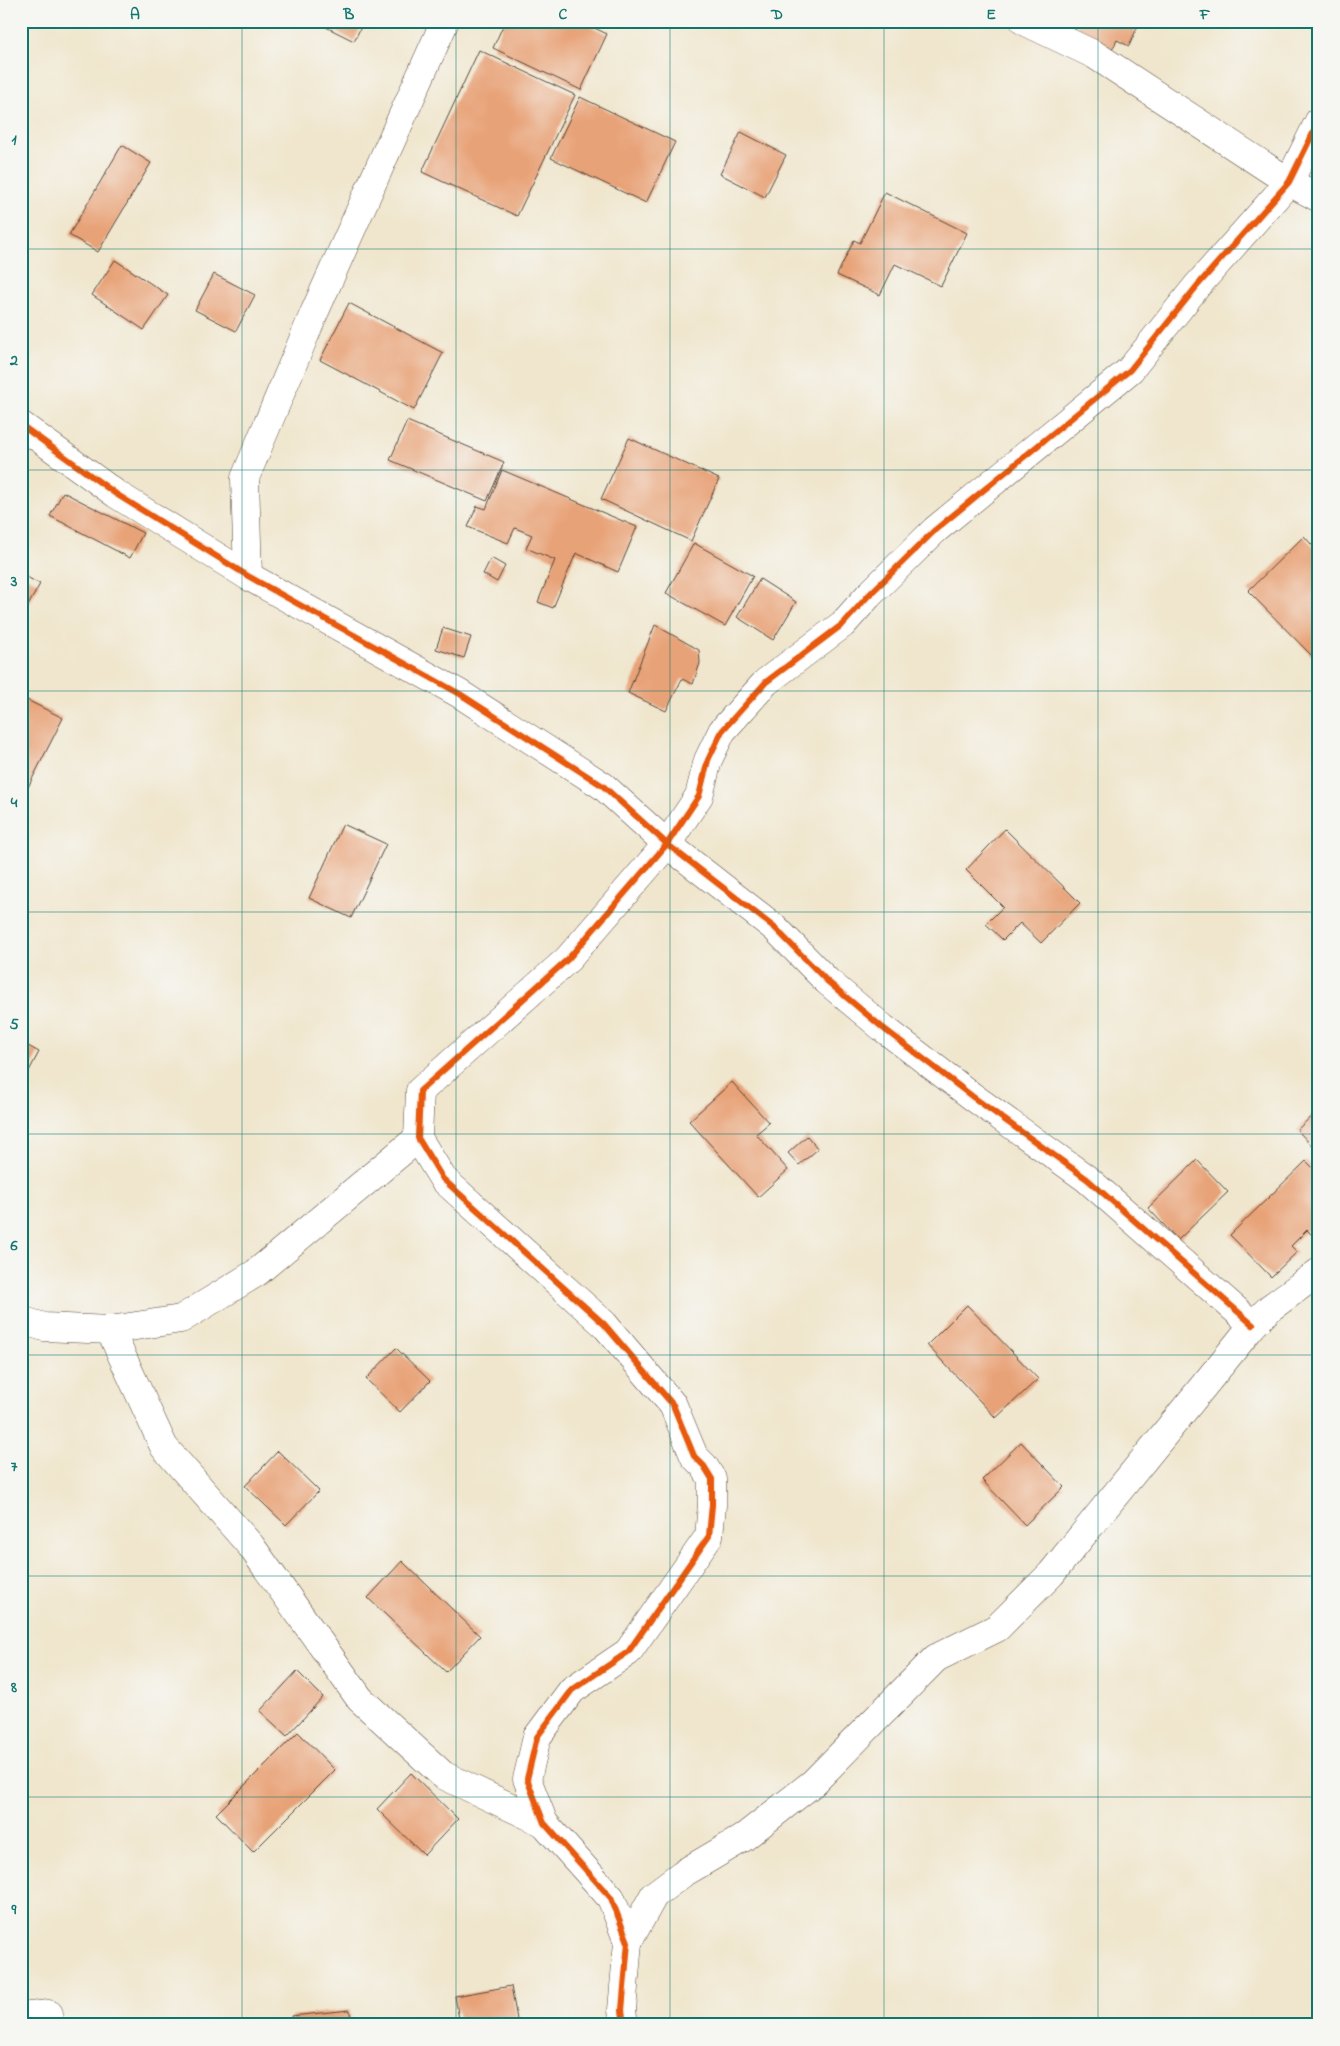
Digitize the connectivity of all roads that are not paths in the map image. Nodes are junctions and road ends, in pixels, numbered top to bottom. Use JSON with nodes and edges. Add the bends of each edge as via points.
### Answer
{"nodes":[{"id":1,"x":445,"y":21,"type":"edge"},
{"id":2,"x":1024,"y":21,"type":"edge"},
{"id":3,"x":1319,"y":121,"type":"edge"},
{"id":4,"x":1289,"y":182,"type":"junction"},
{"id":5,"x":1319,"y":198,"type":"edge"},
{"id":6,"x":21,"y":425,"type":"edge"},
{"id":7,"x":248,"y":576,"type":"junction"},
{"id":8,"x":667,"y":844,"type":"junction"},
{"id":9,"x":418,"y":1138,"type":"junction"},
{"id":10,"x":1319,"y":1272,"type":"edge"},
{"id":11,"x":21,"y":1320,"type":"edge"},
{"id":12,"x":1253,"y":1324,"type":"junction"},
{"id":13,"x":110,"y":1330,"type":"junction"},
{"id":14,"x":544,"y":1823,"type":"junction"},
{"id":15,"x":628,"y":1942,"type":"junction"},
{"id":16,"x":49,"y":2014,"type":"dead end"},
{"id":17,"x":21,"y":2017,"type":"edge"},
{"id":18,"x":624,"y":2025,"type":"edge"}],
"edges":[{"from":1,"to":7,"type":"street","via":[[315,311],[245,478]]},
{"from":2,"to":4,"type":"street","via":[[1095,55]]},
{"from":3,"to":4,"type":"street"},
{"from":4,"to":5,"type":"street"},
{"from":4,"to":8,"type":"street","via":[[1197,286],[1130,370],[935,530],[843,624],[766,682],[722,731],[708,760],[699,796]]},
{"from":6,"to":7,"type":"street","via":[[116,494]]},
{"from":7,"to":8,"type":"street","via":[[460,694],[603,786]]},
{"from":8,"to":9,"type":"street","via":[[568,960],[420,1091]]},
{"from":8,"to":12,"type":"street","via":[[775,928],[827,981],[883,1028],[972,1097],[1087,1179]]},
{"from":9,"to":13,"type":"street","via":[[256,1273],[181,1319]]},
{"from":9,"to":14,"type":"street","via":[[443,1180],[604,1324],[673,1405],[694,1456],[712,1479],[709,1536],[696,1556],[628,1652],[572,1690],[537,1737],[527,1779]]},
{"from":10,"to":12,"type":"street"},
{"from":11,"to":13,"type":"street","via":[[44,1327]]},
{"from":12,"to":15,"type":"street","via":[[1052,1574],[997,1628],[936,1658],[813,1783],[743,1838],[682,1874],[654,1895]]},
{"from":13,"to":14,"type":"street","via":[[164,1447],[251,1546],[360,1699],[443,1775]]},
{"from":14,"to":15,"type":"street","via":[[611,1898]]},
{"from":15,"to":18,"type":"street","via":[[622,2010]]},
{"from":16,"to":17,"type":"street"}]}
